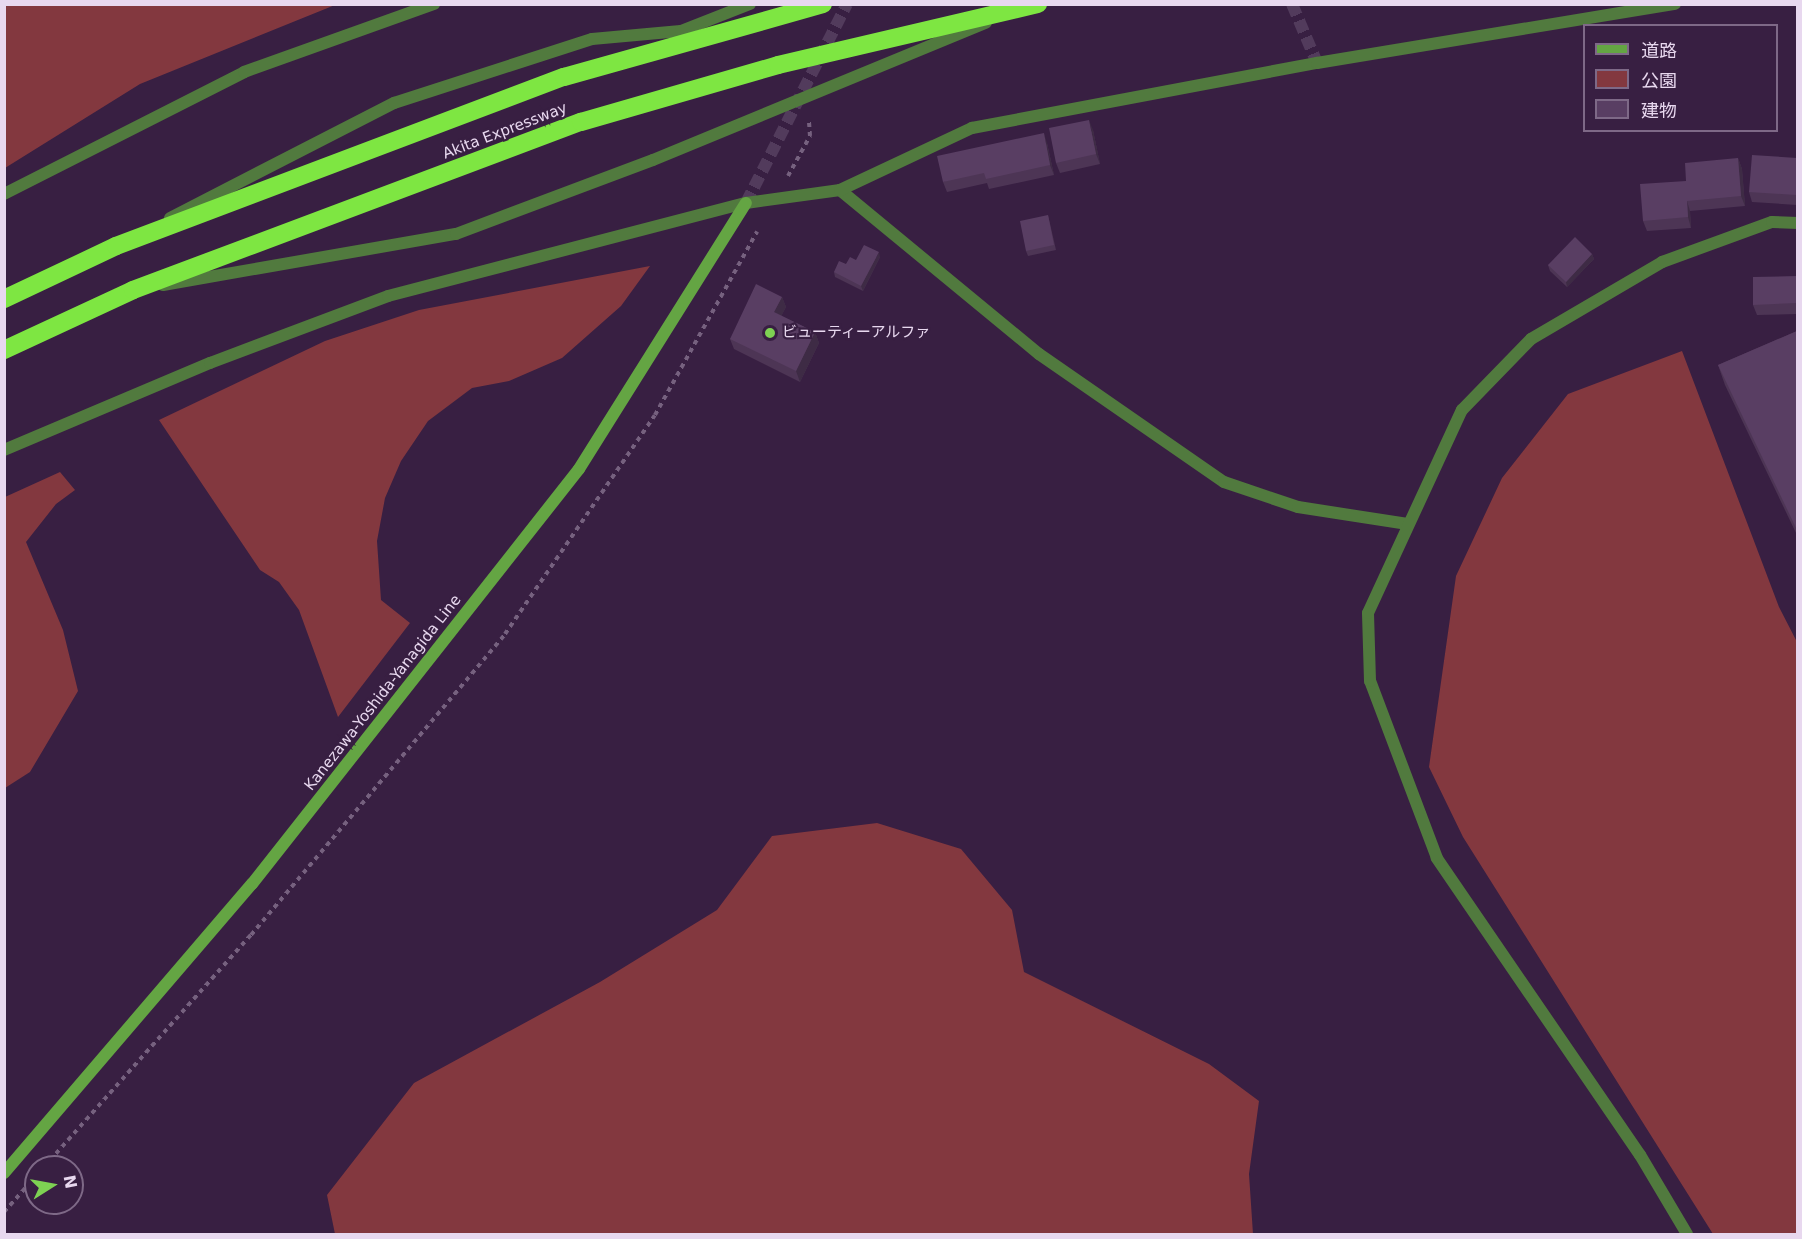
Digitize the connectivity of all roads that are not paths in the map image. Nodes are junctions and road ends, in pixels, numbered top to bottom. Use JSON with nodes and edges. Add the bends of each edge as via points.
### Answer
{"nodes":[{"id":1,"x":434,"y":4,"type":"edge"},
{"id":2,"x":750,"y":4,"type":"edge"},
{"id":3,"x":823,"y":4,"type":"edge"},
{"id":4,"x":1675,"y":4,"type":"edge"},
{"id":5,"x":1032,"y":6,"type":"edge"},
{"id":6,"x":840,"y":190,"type":"junction"},
{"id":7,"x":4,"y":194,"type":"edge"},
{"id":8,"x":746,"y":203,"type":"junction"},
{"id":9,"x":1797,"y":224,"type":"edge"},
{"id":10,"x":116,"y":246,"type":"junction"},
{"id":11,"x":133,"y":290,"type":"junction"},
{"id":12,"x":4,"y":299,"type":"edge"},
{"id":13,"x":4,"y":350,"type":"edge"},
{"id":14,"x":4,"y":450,"type":"edge"},
{"id":15,"x":1408,"y":524,"type":"junction"},
{"id":16,"x":4,"y":1173,"type":"edge"},
{"id":17,"x":1687,"y":1234,"type":"edge"}],
"edges":[{"from":1,"to":7,"type":"street","via":[[244,72]]},
{"from":2,"to":10,"type":"street","via":[[681,31],[592,39],[394,103]]},
{"from":3,"to":10,"type":"highway","name":"Akita Expressway","via":[[564,77]]},
{"from":4,"to":6,"type":"street","via":[[1317,63],[972,128]]},
{"from":5,"to":11,"type":"highway","name":"Akita Expressway","via":[[778,65],[581,122]]},
{"from":5,"to":11,"type":"street","via":[[653,160],[456,234]]},
{"from":6,"to":8,"type":"street"},
{"from":6,"to":15,"type":"street","via":[[1039,354],[1224,482],[1298,507]]},
{"from":8,"to":14,"type":"street","via":[[388,296],[210,363]]},
{"from":8,"to":16,"type":"main road","name":"Kanezawa-Yoshida-Yanagida Line","via":[[579,469],[252,884]]},
{"from":9,"to":15,"type":"street","via":[[1772,222],[1662,262],[1532,339],[1462,410]]},
{"from":10,"to":12,"type":"highway","name":"Akita Expressway"},
{"from":11,"to":13,"type":"highway","name":"Akita Expressway"},
{"from":15,"to":17,"type":"street","via":[[1368,613],[1370,681],[1437,858],[1640,1155]]}]}
